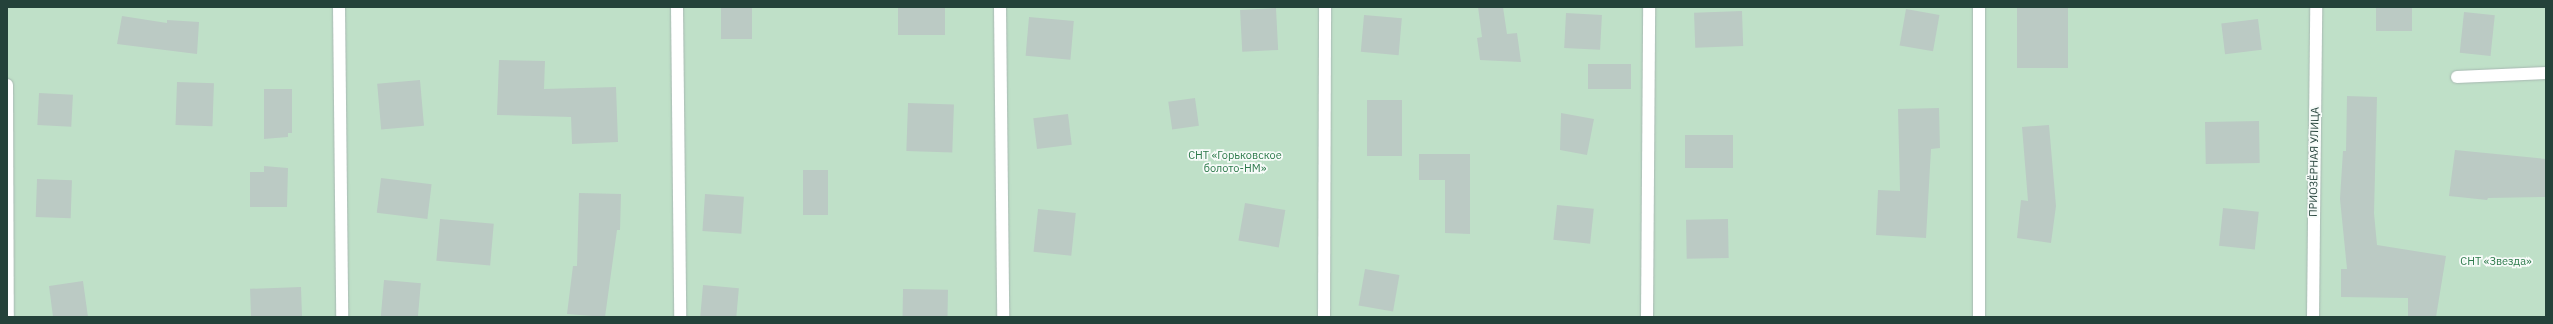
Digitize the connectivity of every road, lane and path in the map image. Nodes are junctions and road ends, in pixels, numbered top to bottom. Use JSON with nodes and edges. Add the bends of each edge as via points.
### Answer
{"nodes":[{"id":1,"x":339,"y":7,"type":"edge"},
{"id":2,"x":677,"y":7,"type":"edge"},
{"id":3,"x":1000,"y":7,"type":"edge"},
{"id":4,"x":1326,"y":7,"type":"edge"},
{"id":5,"x":1649,"y":7,"type":"edge"},
{"id":6,"x":1979,"y":7,"type":"edge"},
{"id":7,"x":2316,"y":7,"type":"edge"},
{"id":8,"x":2546,"y":73,"type":"edge"},
{"id":9,"x":2457,"y":77,"type":"dead end"},
{"id":10,"x":7,"y":85,"type":"edge"},
{"id":11,"x":8,"y":317,"type":"edge"},
{"id":12,"x":342,"y":317,"type":"edge"},
{"id":13,"x":680,"y":317,"type":"edge"},
{"id":14,"x":1003,"y":317,"type":"edge"},
{"id":15,"x":1324,"y":317,"type":"edge"},
{"id":16,"x":1647,"y":317,"type":"edge"},
{"id":17,"x":1979,"y":317,"type":"edge"},
{"id":18,"x":2313,"y":317,"type":"edge"}],
"edges":[{"from":1,"to":12,"type":"street"},
{"from":2,"to":13,"type":"street"},
{"from":3,"to":14,"type":"street"},
{"from":4,"to":15,"type":"street"},
{"from":5,"to":16,"type":"street"},
{"from":6,"to":17,"type":"street"},
{"from":7,"to":18,"type":"street","name":"ПРИОЗЁРНАЯ УЛИЦА"},
{"from":8,"to":9,"type":"street"},
{"from":10,"to":11,"type":"street"}]}
